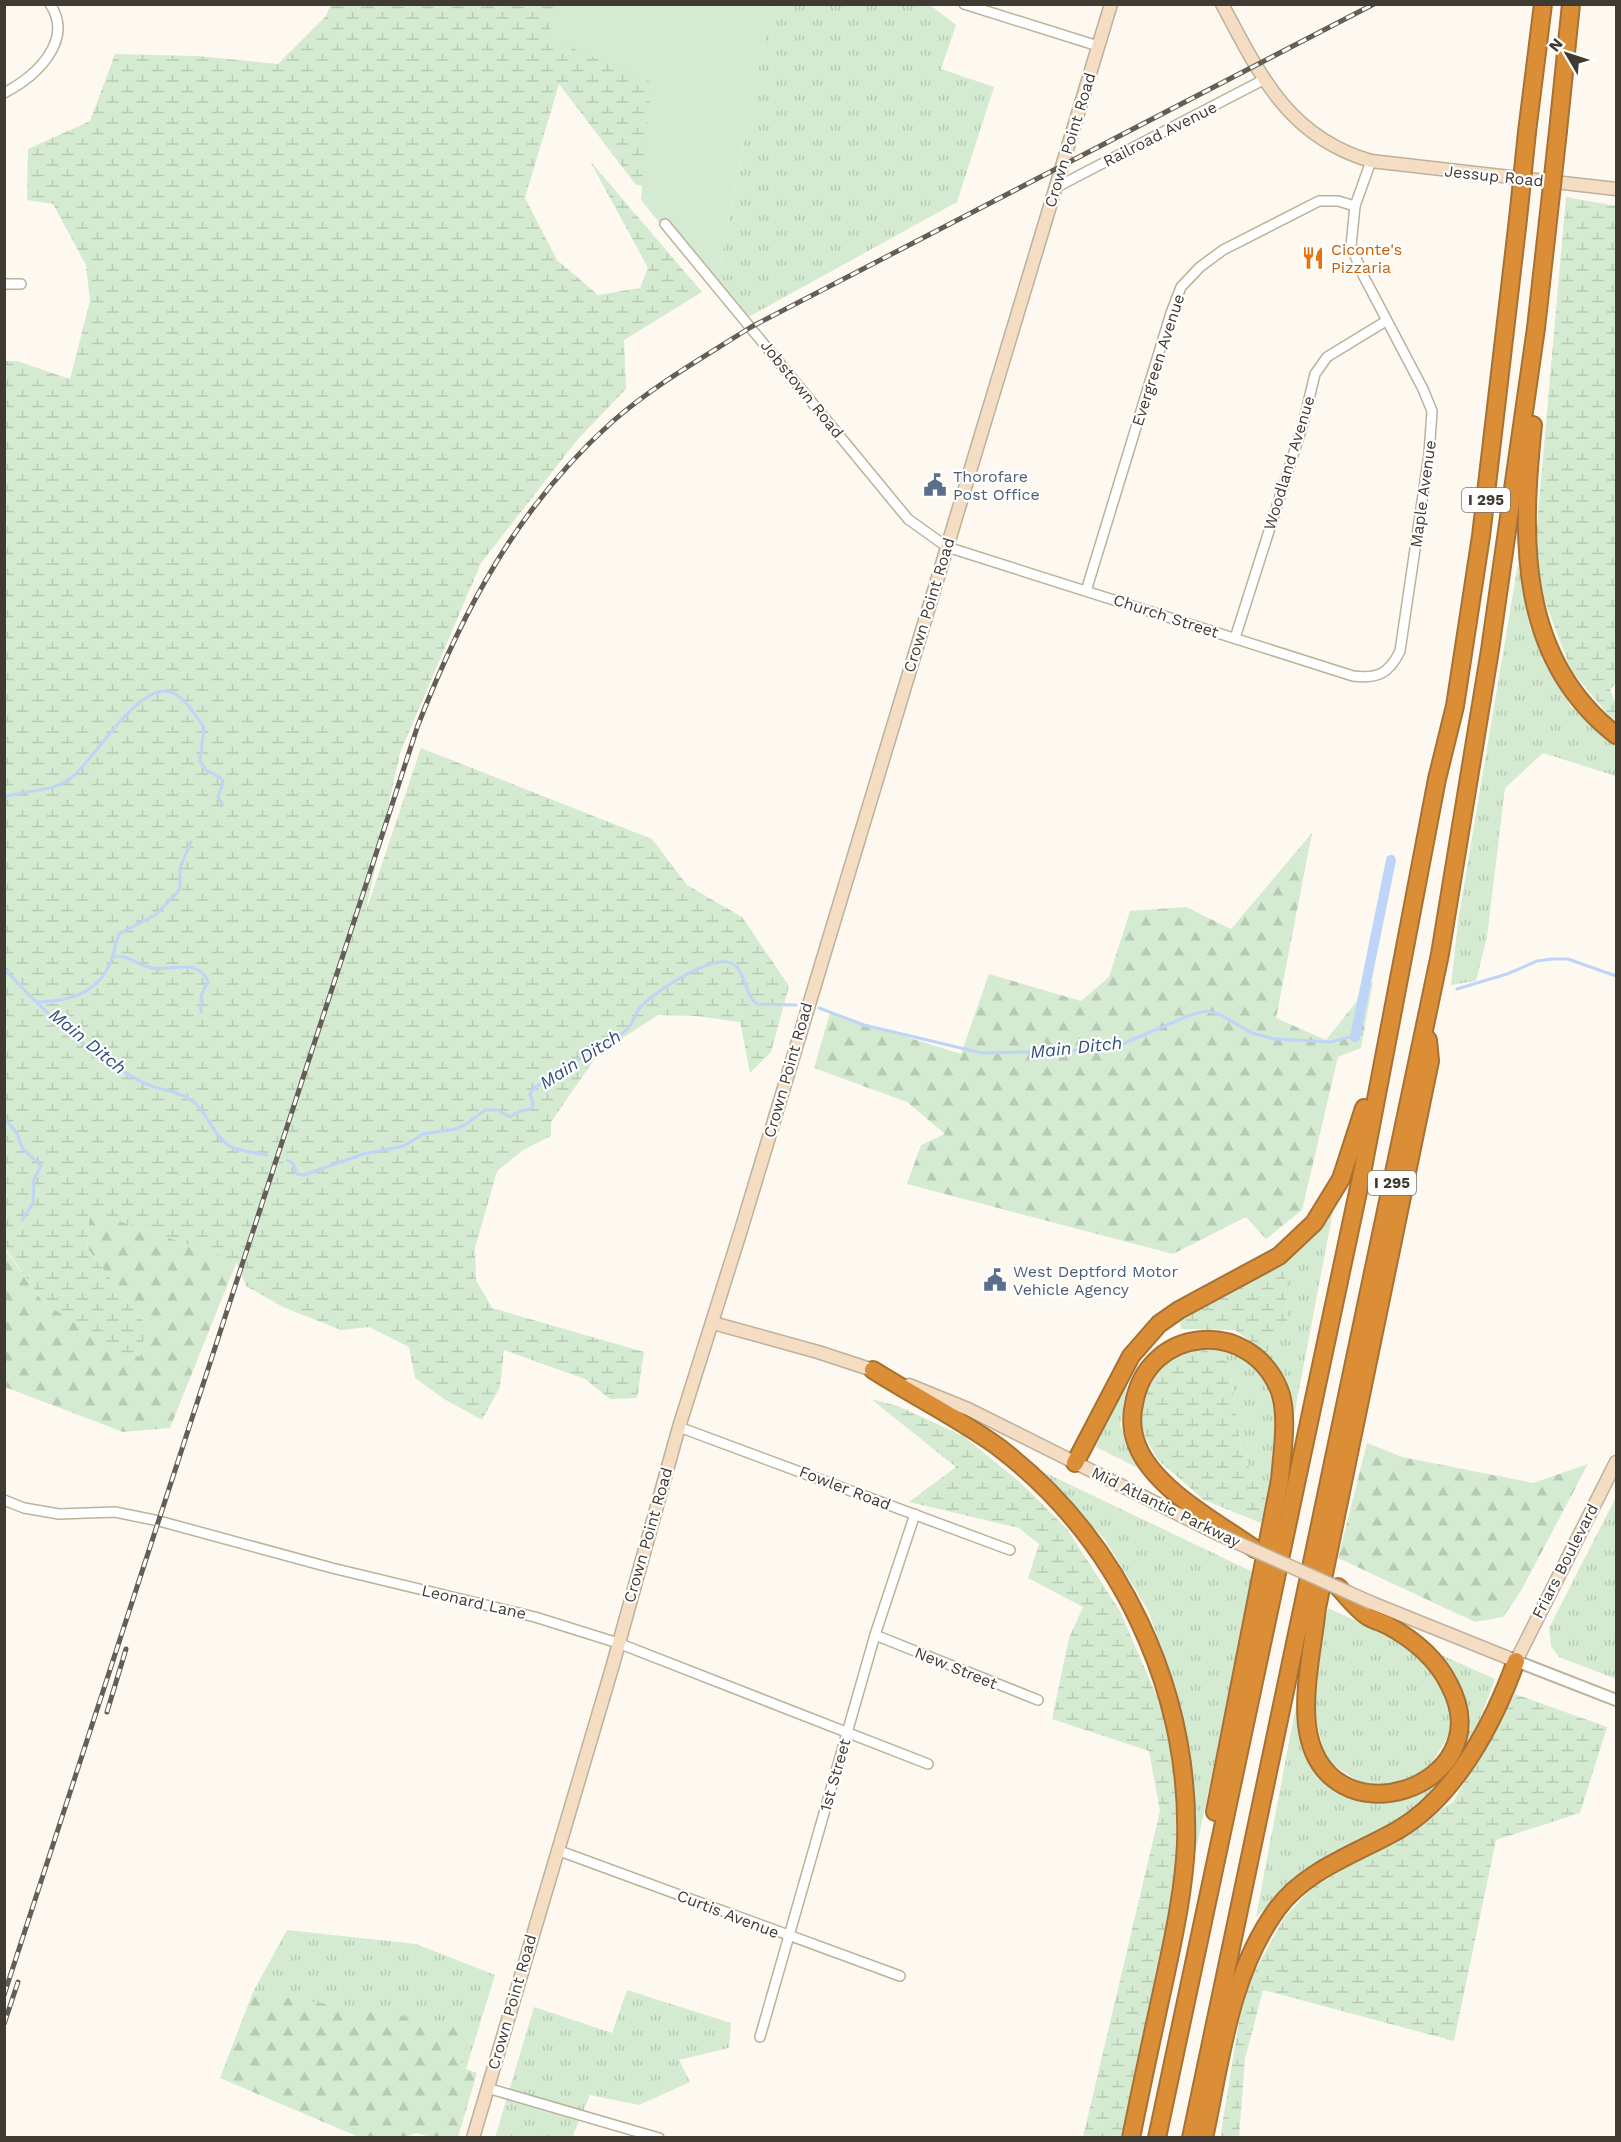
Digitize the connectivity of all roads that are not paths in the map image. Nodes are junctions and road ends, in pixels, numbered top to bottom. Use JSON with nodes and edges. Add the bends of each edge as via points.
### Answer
{"nodes":[{"id":1,"x":50,"y":4,"type":"edge"},
{"id":2,"x":964,"y":4,"type":"edge"},
{"id":3,"x":1111,"y":4,"type":"edge"},
{"id":4,"x":1222,"y":4,"type":"edge"},
{"id":5,"x":1543,"y":4,"type":"edge"},
{"id":6,"x":1571,"y":4,"type":"edge"},
{"id":7,"x":1098,"y":46,"type":"junction"},
{"id":8,"x":1265,"y":79,"type":"junction"},
{"id":9,"x":4,"y":93,"type":"edge"},
{"id":10,"x":1371,"y":161,"type":"junction"},
{"id":11,"x":1056,"y":188,"type":"junction"},
{"id":12,"x":1617,"y":189,"type":"edge"},
{"id":13,"x":1355,"y":206,"type":"junction"},
{"id":14,"x":665,"y":224,"type":"dead end"},
{"id":15,"x":4,"y":284,"type":"edge"},
{"id":16,"x":21,"y":284,"type":"dead end"},
{"id":17,"x":1386,"y":321,"type":"junction"},
{"id":18,"x":1536,"y":328,"type":"junction"},
{"id":19,"x":946,"y":547,"type":"junction"},
{"id":20,"x":1086,"y":591,"type":"junction"},
{"id":21,"x":1234,"y":638,"type":"junction"},
{"id":22,"x":1386,"y":673,"type":"joint"},
{"id":23,"x":1617,"y":735,"type":"edge"},
{"id":24,"x":1437,"y":779,"type":"junction"},
{"id":25,"x":1426,"y":1020,"type":"junction"},
{"id":26,"x":713,"y":1323,"type":"junction"},
{"id":27,"x":873,"y":1370,"type":"junction"},
{"id":28,"x":679,"y":1427,"type":"junction"},
{"id":29,"x":1617,"y":1462,"type":"edge"},
{"id":30,"x":1075,"y":1463,"type":"junction"},
{"id":31,"x":4,"y":1500,"type":"edge"},
{"id":32,"x":915,"y":1514,"type":"junction"},
{"id":33,"x":1220,"y":1530,"type":"junction"},
{"id":34,"x":1010,"y":1550,"type":"dead end"},
{"id":35,"x":1261,"y":1553,"type":"joint"},
{"id":36,"x":1338,"y":1587,"type":"joint"},
{"id":37,"x":1369,"y":1609,"type":"junction"},
{"id":38,"x":875,"y":1635,"type":"junction"},
{"id":39,"x":618,"y":1643,"type":"junction"},
{"id":40,"x":1516,"y":1661,"type":"junction"},
{"id":41,"x":1038,"y":1700,"type":"dead end"},
{"id":42,"x":1617,"y":1700,"type":"edge"},
{"id":43,"x":847,"y":1735,"type":"junction"},
{"id":44,"x":928,"y":1764,"type":"dead end"},
{"id":45,"x":557,"y":1850,"type":"junction"},
{"id":46,"x":788,"y":1936,"type":"junction"},
{"id":47,"x":900,"y":1976,"type":"dead end"},
{"id":48,"x":760,"y":2037,"type":"dead end"},
{"id":49,"x":487,"y":2088,"type":"junction"},
{"id":50,"x":1158,"y":2132,"type":"edge"},
{"id":51,"x":472,"y":2138,"type":"edge"},
{"id":52,"x":659,"y":2138,"type":"edge"},
{"id":53,"x":1131,"y":2138,"type":"edge"},
{"id":54,"x":1191,"y":2138,"type":"edge"},
{"id":55,"x":1204,"y":2138,"type":"edge"}],
"edges":[{"from":1,"to":9,"type":"street","via":[[58,29],[47,59],[20,85]]},
{"from":2,"to":7,"type":"street"},
{"from":3,"to":7,"type":"main road","name":"Crown Point Road"},
{"from":4,"to":8,"type":"main road","name":"Jessup Road"},
{"from":5,"to":24,"type":"highway","number":"I 295","bridge":true,"via":[[1507,328],[1466,642]]},
{"from":6,"to":18,"type":"highway","number":"I 295","bridge":true},
{"from":7,"to":11,"type":"main road","name":"Crown Point Road"},
{"from":8,"to":10,"type":"main road","name":"Jessup Road","via":[[1287,111],[1315,136],[1334,148]]},
{"from":8,"to":11,"type":"street","name":"Railroad Avenue"},
{"from":10,"to":12,"type":"main road","name":"Jessup Road"},
{"from":10,"to":13,"type":"street","name":"Maple Avenue"},
{"from":11,"to":19,"type":"main road","name":"Crown Point Road"},
{"from":13,"to":17,"type":"street","name":"Maple Avenue","via":[[1350,233],[1353,252]]},
{"from":13,"to":20,"type":"street","name":"Evergreen Avenue","via":[[1319,201],[1223,250],[1181,287]]},
{"from":14,"to":19,"type":"street","name":"Jobstown Road","via":[[908,519]]},
{"from":15,"to":16,"type":"street"},
{"from":17,"to":21,"type":"street","name":"Woodland Avenue","via":[[1327,357],[1315,374],[1303,424]]},
{"from":17,"to":22,"type":"street","name":"Maple Avenue","via":[[1432,411],[1400,651]]},
{"from":18,"to":23,"type":"highway","via":[[1539,375],[1528,484],[1527,542],[1533,605],[1548,646],[1572,688]]},
{"from":18,"to":25,"type":"highway","number":"I 295","via":[[1483,695]]},
{"from":19,"to":20,"type":"street","name":"Church Street"},
{"from":19,"to":26,"type":"main road","name":"Crown Point Road"},
{"from":20,"to":21,"type":"street","name":"Church Street"},
{"from":21,"to":22,"type":"street","name":"Church Street","via":[[1353,676],[1370,678]]},
{"from":24,"to":30,"type":"highway","via":[[1414,846],[1364,1109],[1341,1179],[1324,1209],[1279,1256],[1159,1324],[1131,1356]]},
{"from":24,"to":50,"type":"highway","number":"I 295","via":[[1359,1185]]},
{"from":25,"to":37,"type":"highway","via":[[1430,1061],[1317,1608],[1307,1696],[1307,1726],[1325,1769],[1338,1780],[1369,1794],[1391,1795],[1418,1786],[1441,1767],[1455,1740],[1458,1711],[1450,1684],[1433,1658]]},
{"from":25,"to":54,"type":"highway","number":"I 295"},
{"from":26,"to":27,"type":"main road","name":"Mid Atlantic Parkway"},
{"from":26,"to":28,"type":"main road","name":"Crown Point Road"},
{"from":27,"to":30,"type":"main road","name":"Mid Atlantic Parkway","via":[[968,1409]]},
{"from":27,"to":53,"type":"highway","via":[[996,1446],[1057,1500],[1110,1567],[1153,1651],[1178,1737],[1186,1844],[1178,1916]]},
{"from":28,"to":32,"type":"street","name":"Fowler Road"},
{"from":28,"to":39,"type":"main road","name":"Crown Point Road"},
{"from":29,"to":40,"type":"main road","name":"Friars Boulevard"},
{"from":30,"to":33,"type":"main road","name":"Mid Atlantic Parkway"},
{"from":31,"to":39,"type":"street","name":"Leonard Lane","via":[[59,1514],[114,1512],[159,1521],[535,1617]]},
{"from":32,"to":34,"type":"street","name":"Fowler Road"},
{"from":32,"to":38,"type":"street","name":"1st Street"},
{"from":33,"to":35,"type":"highway","bridge":true},
{"from":33,"to":50,"type":"highway","via":[[1150,1467],[1136,1444],[1132,1416],[1137,1386],[1151,1363],[1175,1346],[1197,1339],[1222,1340],[1245,1349],[1263,1363],[1280,1390],[1284,1427],[1277,1491],[1155,2096]]},
{"from":35,"to":36,"type":"main road","name":"Mid Atlantic Parkway","bridge":true},
{"from":36,"to":37,"type":"highway"},
{"from":37,"to":40,"type":"main road"},
{"from":38,"to":41,"type":"street","name":"New Street"},
{"from":38,"to":43,"type":"street","name":"1st Street"},
{"from":39,"to":43,"type":"street","name":"Leonard Lane"},
{"from":39,"to":45,"type":"main road","name":"Crown Point Road"},
{"from":40,"to":42,"type":"street"},
{"from":40,"to":55,"type":"highway","via":[[1508,1685],[1463,1769],[1432,1807],[1305,1882],[1278,1907],[1253,1947],[1235,1996]]},
{"from":43,"to":44,"type":"street","name":"Leonard Lane"},
{"from":43,"to":46,"type":"street","name":"1st Street"},
{"from":45,"to":46,"type":"street","name":"Curtis Avenue"},
{"from":45,"to":49,"type":"main road","name":"Crown Point Road"},
{"from":46,"to":47,"type":"street","name":"Curtis Avenue"},
{"from":46,"to":48,"type":"street","name":"1st Street"},
{"from":49,"to":51,"type":"main road","name":"Crown Point Road"},
{"from":49,"to":52,"type":"street"}]}
